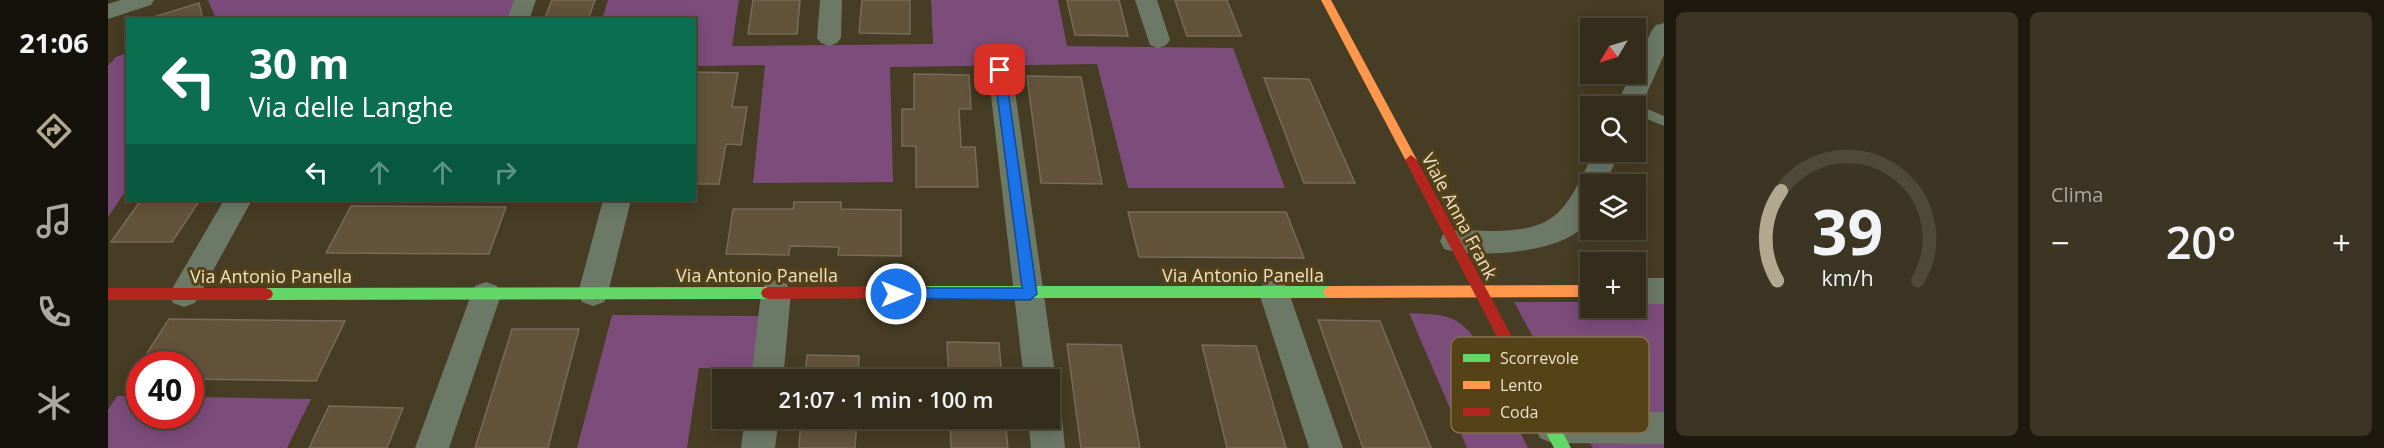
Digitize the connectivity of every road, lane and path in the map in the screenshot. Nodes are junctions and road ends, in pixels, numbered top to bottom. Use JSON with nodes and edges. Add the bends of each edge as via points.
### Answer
{"nodes":[{"id":1,"x":143,"y":0,"type":"edge"},
{"id":2,"x":831,"y":0,"type":"edge"},
{"id":3,"x":1146,"y":0,"type":"edge"},
{"id":4,"x":1326,"y":0,"type":"edge"},
{"id":5,"x":108,"y":12,"type":"edge"},
{"id":6,"x":1664,"y":30,"type":"edge"},
{"id":7,"x":829,"y":38,"type":"dead end"},
{"id":8,"x":1158,"y":40,"type":"dead end"},
{"id":9,"x":1000,"y":70,"type":"dead end"},
{"id":10,"x":1634,"y":96,"type":"edge"},
{"id":11,"x":1646,"y":114,"type":"edge"},
{"id":12,"x":1664,"y":121,"type":"edge"},
{"id":13,"x":237,"y":201,"type":"edge"},
{"id":14,"x":617,"y":201,"type":"edge"},
{"id":15,"x":1580,"y":205,"type":"edge"},
{"id":16,"x":1454,"y":241,"type":"junction"},
{"id":17,"x":1479,"y":290,"type":"junction"},
{"id":18,"x":1580,"y":291,"type":"edge"},
{"id":19,"x":1646,"y":291,"type":"edge"},
{"id":20,"x":1664,"y":291,"type":"edge"},
{"id":21,"x":592,"y":293,"type":"junction"},
{"id":22,"x":776,"y":293,"type":"junction"},
{"id":23,"x":1274,"y":293,"type":"junction"},
{"id":24,"x":108,"y":294,"type":"edge"},
{"id":25,"x":184,"y":294,"type":"junction"},
{"id":26,"x":1030,"y":294,"type":"junction"},
{"id":27,"x":486,"y":295,"type":"junction"},
{"id":28,"x":1504,"y":337,"type":"edge"},
{"id":29,"x":768,"y":369,"type":"edge"},
{"id":30,"x":1039,"y":369,"type":"edge"},
{"id":31,"x":1664,"y":428,"type":"edge"},
{"id":32,"x":761,"y":429,"type":"edge"},
{"id":33,"x":1046,"y":429,"type":"edge"},
{"id":34,"x":1649,"y":429,"type":"edge"},
{"id":35,"x":1611,"y":433,"type":"edge"},
{"id":36,"x":1558,"y":438,"type":"edge"},
{"id":37,"x":432,"y":448,"type":"edge"},
{"id":38,"x":758,"y":448,"type":"edge"},
{"id":39,"x":1048,"y":448,"type":"edge"},
{"id":40,"x":1326,"y":448,"type":"edge"}],
"edges":[{"from":1,"to":5,"type":"street"},
{"from":2,"to":7,"type":"street"},
{"from":3,"to":8,"type":"street"},
{"from":4,"to":16,"type":"street","name":"Viale Anna Frank"},
{"from":6,"to":10,"type":"street"},
{"from":9,"to":26,"type":"street"},
{"from":11,"to":12,"type":"lane"},
{"from":13,"to":25,"type":"street"},
{"from":14,"to":21,"type":"street"},
{"from":15,"to":16,"type":"street","via":[[1572,219],[1551,233],[1516,241]]},
{"from":16,"to":17,"type":"street","name":"Viale Anna Frank"},
{"from":17,"to":18,"type":"street","name":"Via Antonio Panella"},
{"from":17,"to":23,"type":"street","name":"Via Antonio Panella"},
{"from":17,"to":28,"type":"street","name":"Viale Anna Frank"},
{"from":19,"to":20,"type":"street"},
{"from":21,"to":22,"type":"street","name":"Via Antonio Panella"},
{"from":21,"to":27,"type":"street","name":"Via Antonio Panella"},
{"from":22,"to":26,"type":"street","name":"Via Antonio Panella"},
{"from":22,"to":29,"type":"street"},
{"from":23,"to":26,"type":"street","name":"Via Antonio Panella"},
{"from":23,"to":40,"type":"street"},
{"from":24,"to":25,"type":"street","name":"Via Antonio Panella"},
{"from":25,"to":27,"type":"street","name":"Via Antonio Panella"},
{"from":26,"to":30,"type":"street"},
{"from":27,"to":37,"type":"street"},
{"from":31,"to":34,"type":"street"},
{"from":32,"to":38,"type":"street"},
{"from":33,"to":39,"type":"street"},
{"from":35,"to":36,"type":"street"}]}
